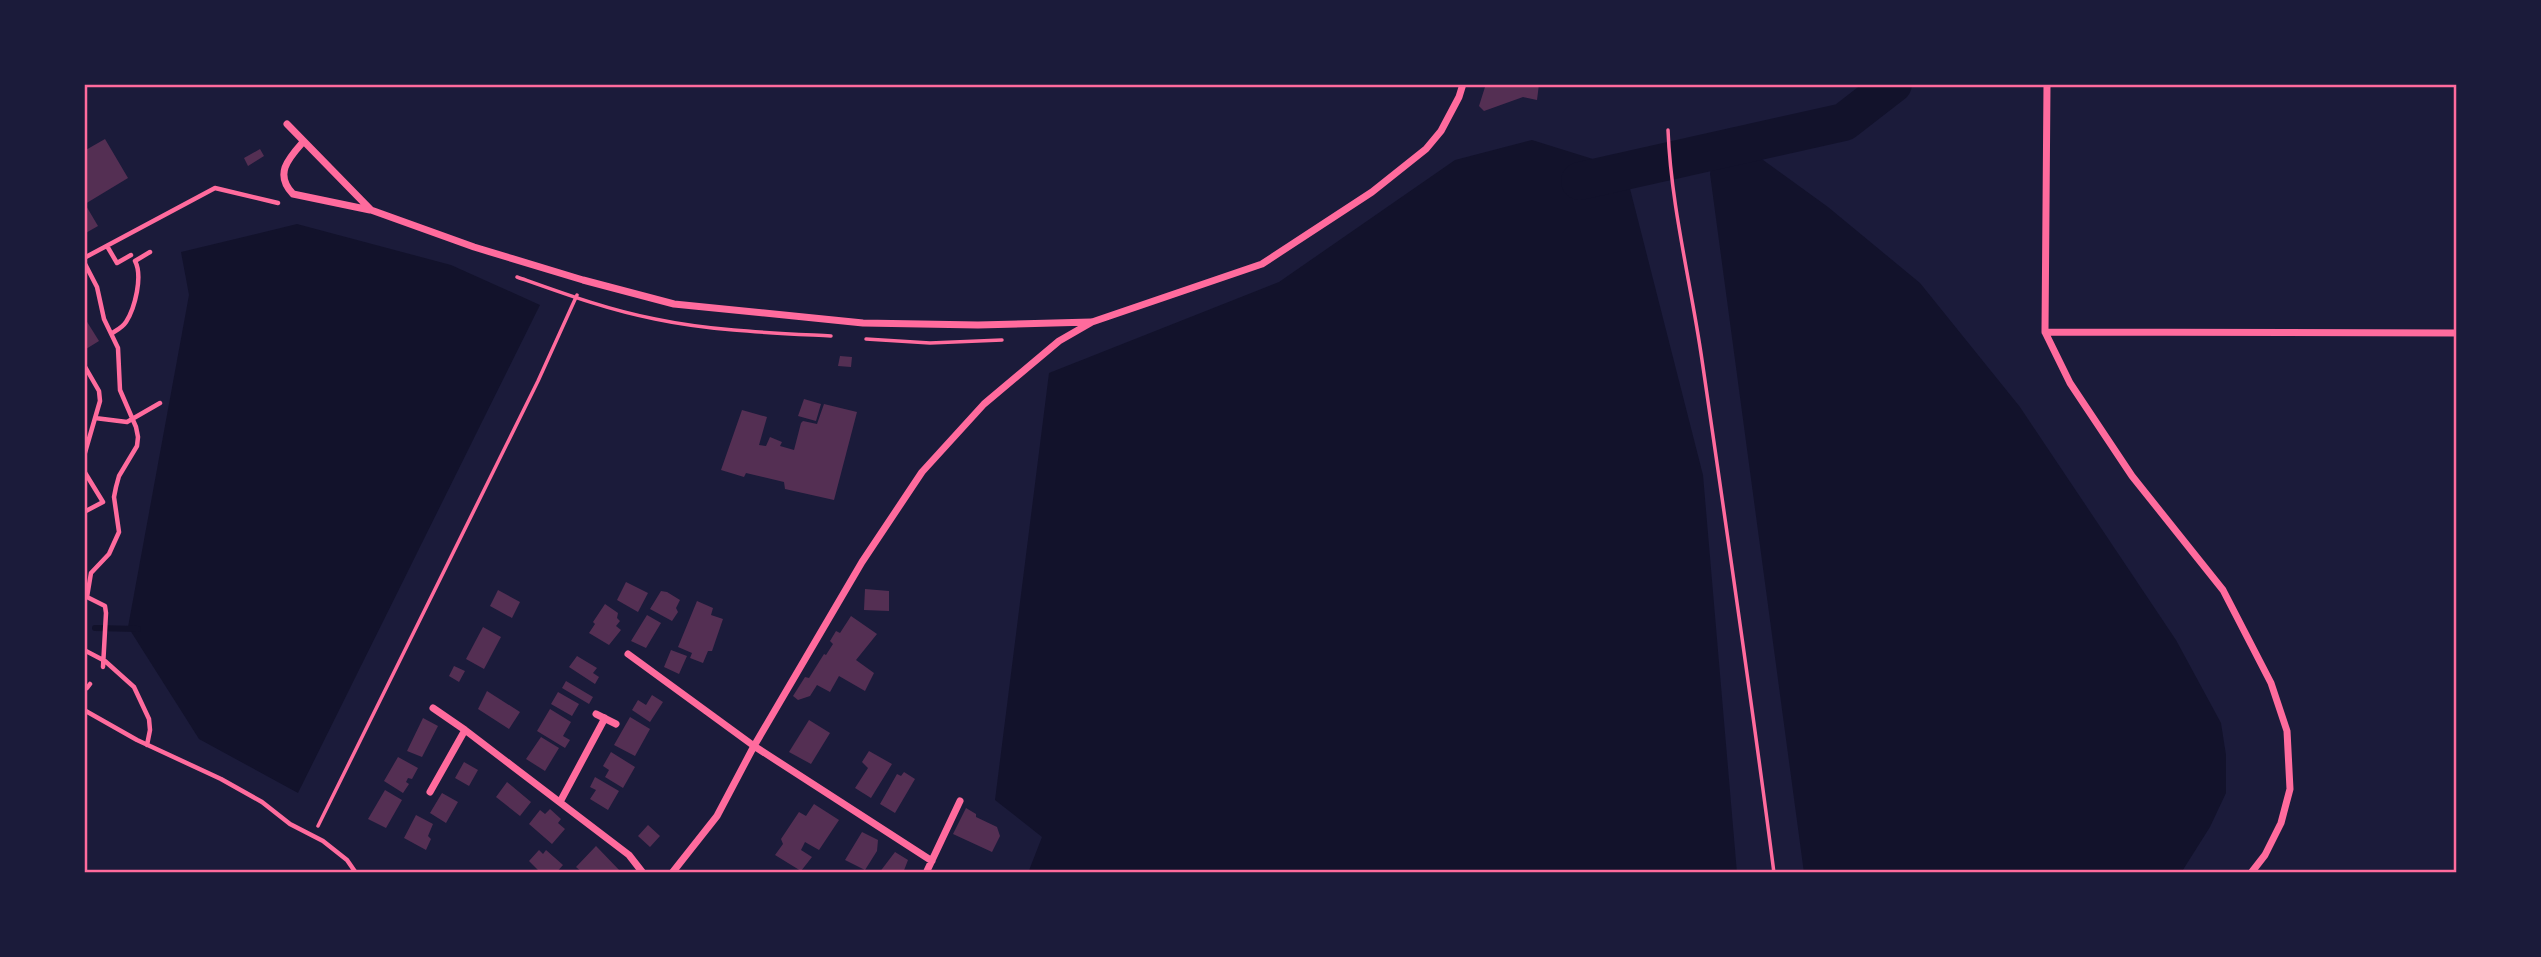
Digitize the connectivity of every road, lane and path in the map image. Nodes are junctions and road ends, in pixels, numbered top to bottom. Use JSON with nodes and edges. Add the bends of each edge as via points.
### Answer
{"nodes":[{"id":1,"x":1463,"y":84,"type":"edge"},
{"id":2,"x":2047,"y":84,"type":"edge"},
{"id":3,"x":287,"y":124,"type":"dead end"},
{"id":4,"x":1668,"y":130,"type":"dead end"},
{"id":5,"x":303,"y":142,"type":"junction"},
{"id":6,"x":278,"y":203,"type":"dead end"},
{"id":7,"x":371,"y":210,"type":"junction"},
{"id":8,"x":107,"y":246,"type":"junction"},
{"id":9,"x":150,"y":252,"type":"dead end"},
{"id":10,"x":131,"y":255,"type":"dead end"},
{"id":11,"x":84,"y":260,"type":"edge"},
{"id":12,"x":583,"y":281,"type":"junction"},
{"id":13,"x":1092,"y":322,"type":"junction"},
{"id":14,"x":2045,"y":332,"type":"junction"},
{"id":15,"x":112,"y":333,"type":"junction"},
{"id":16,"x":2457,"y":333,"type":"edge"},
{"id":17,"x":84,"y":365,"type":"edge"},
{"id":18,"x":160,"y":403,"type":"dead end"},
{"id":19,"x":96,"y":418,"type":"junction"},
{"id":20,"x":133,"y":421,"type":"junction"},
{"id":21,"x":84,"y":456,"type":"edge"},
{"id":22,"x":84,"y":471,"type":"edge"},
{"id":23,"x":92,"y":484,"type":"junction"},
{"id":24,"x":84,"y":488,"type":"edge"},
{"id":25,"x":114,"y":496,"type":"junction"},
{"id":26,"x":103,"y":502,"type":"junction"},
{"id":27,"x":84,"y":512,"type":"edge"},
{"id":28,"x":85,"y":596,"type":"edge"},
{"id":29,"x":84,"y":650,"type":"edge"},
{"id":30,"x":628,"y":654,"type":"dead end"},
{"id":31,"x":104,"y":664,"type":"junction"},
{"id":32,"x":433,"y":708,"type":"dead end"},
{"id":33,"x":84,"y":709,"type":"edge"},
{"id":34,"x":596,"y":714,"type":"dead end"},
{"id":35,"x":605,"y":718,"type":"junction"},
{"id":36,"x":616,"y":724,"type":"dead end"},
{"id":37,"x":466,"y":730,"type":"junction"},
{"id":38,"x":147,"y":745,"type":"junction"},
{"id":39,"x":754,"y":746,"type":"junction"},
{"id":40,"x":430,"y":792,"type":"dead end"},
{"id":41,"x":960,"y":801,"type":"dead end"},
{"id":42,"x":560,"y":802,"type":"junction"},
{"id":43,"x":313,"y":837,"type":"junction"},
{"id":44,"x":932,"y":861,"type":"junction"},
{"id":45,"x":356,"y":873,"type":"edge"},
{"id":46,"x":643,"y":873,"type":"edge"},
{"id":47,"x":672,"y":873,"type":"edge"},
{"id":48,"x":926,"y":873,"type":"edge"},
{"id":49,"x":1774,"y":873,"type":"edge"},
{"id":50,"x":2251,"y":873,"type":"edge"}],
"edges":[{"from":1,"to":13,"type":"street","via":[[1441,131],[1426,149],[1372,192],[1262,264]]},
{"from":2,"to":14,"type":"street"},
{"from":3,"to":5,"type":"street"},
{"from":4,"to":49,"type":"path","via":[[1670,169],[1701,352]]},
{"from":5,"to":7,"type":"street"},
{"from":5,"to":7,"type":"street","via":[[289,157],[283,173],[285,186],[293,194]]},
{"from":6,"to":8,"type":"lane","via":[[215,188]]},
{"from":7,"to":12,"type":"street"},
{"from":8,"to":10,"type":"lane","via":[[117,263]]},
{"from":8,"to":11,"type":"lane"},
{"from":9,"to":15,"type":"lane","via":[[135,261],[139,273],[136,295],[128,320]]},
{"from":11,"to":15,"type":"lane"},
{"from":12,"to":13,"type":"street","via":[[674,304],[863,323]]},
{"from":12,"to":43,"type":"path"},
{"from":13,"to":39,"type":"street","via":[[1059,341],[984,404],[922,472],[862,562]]},
{"from":14,"to":16,"type":"street"},
{"from":14,"to":50,"type":"street","via":[[2070,383],[2132,476],[2222,590],[2272,683],[2287,731],[2290,789],[2281,823]]},
{"from":15,"to":20,"type":"lane","via":[[118,348],[120,390]]},
{"from":17,"to":19,"type":"lane","via":[[99,391]]},
{"from":18,"to":20,"type":"lane"},
{"from":19,"to":20,"type":"lane"},
{"from":19,"to":21,"type":"lane"},
{"from":20,"to":25,"type":"lane","via":[[137,446],[118,476]]},
{"from":22,"to":23,"type":"lane"},
{"from":23,"to":24,"type":"lane"},
{"from":23,"to":26,"type":"lane"},
{"from":25,"to":26,"type":"lane"},
{"from":25,"to":28,"type":"lane","via":[[119,532],[109,554],[91,573]]},
{"from":26,"to":27,"type":"lane"},
{"from":28,"to":31,"type":"lane","via":[[105,606]]},
{"from":29,"to":31,"type":"lane"},
{"from":30,"to":39,"type":"street"},
{"from":31,"to":38,"type":"lane","via":[[134,687],[149,719]]},
{"from":32,"to":37,"type":"street"},
{"from":33,"to":38,"type":"lane"},
{"from":34,"to":35,"type":"street"},
{"from":35,"to":36,"type":"street"},
{"from":35,"to":42,"type":"street"},
{"from":37,"to":40,"type":"street"},
{"from":37,"to":42,"type":"street"},
{"from":38,"to":43,"type":"lane","via":[[252,796]]},
{"from":39,"to":44,"type":"street"},
{"from":39,"to":47,"type":"street","via":[[717,816]]},
{"from":41,"to":44,"type":"street"},
{"from":42,"to":46,"type":"street","via":[[629,855]]},
{"from":43,"to":45,"type":"lane","via":[[346,860]]},
{"from":44,"to":48,"type":"street"}]}
